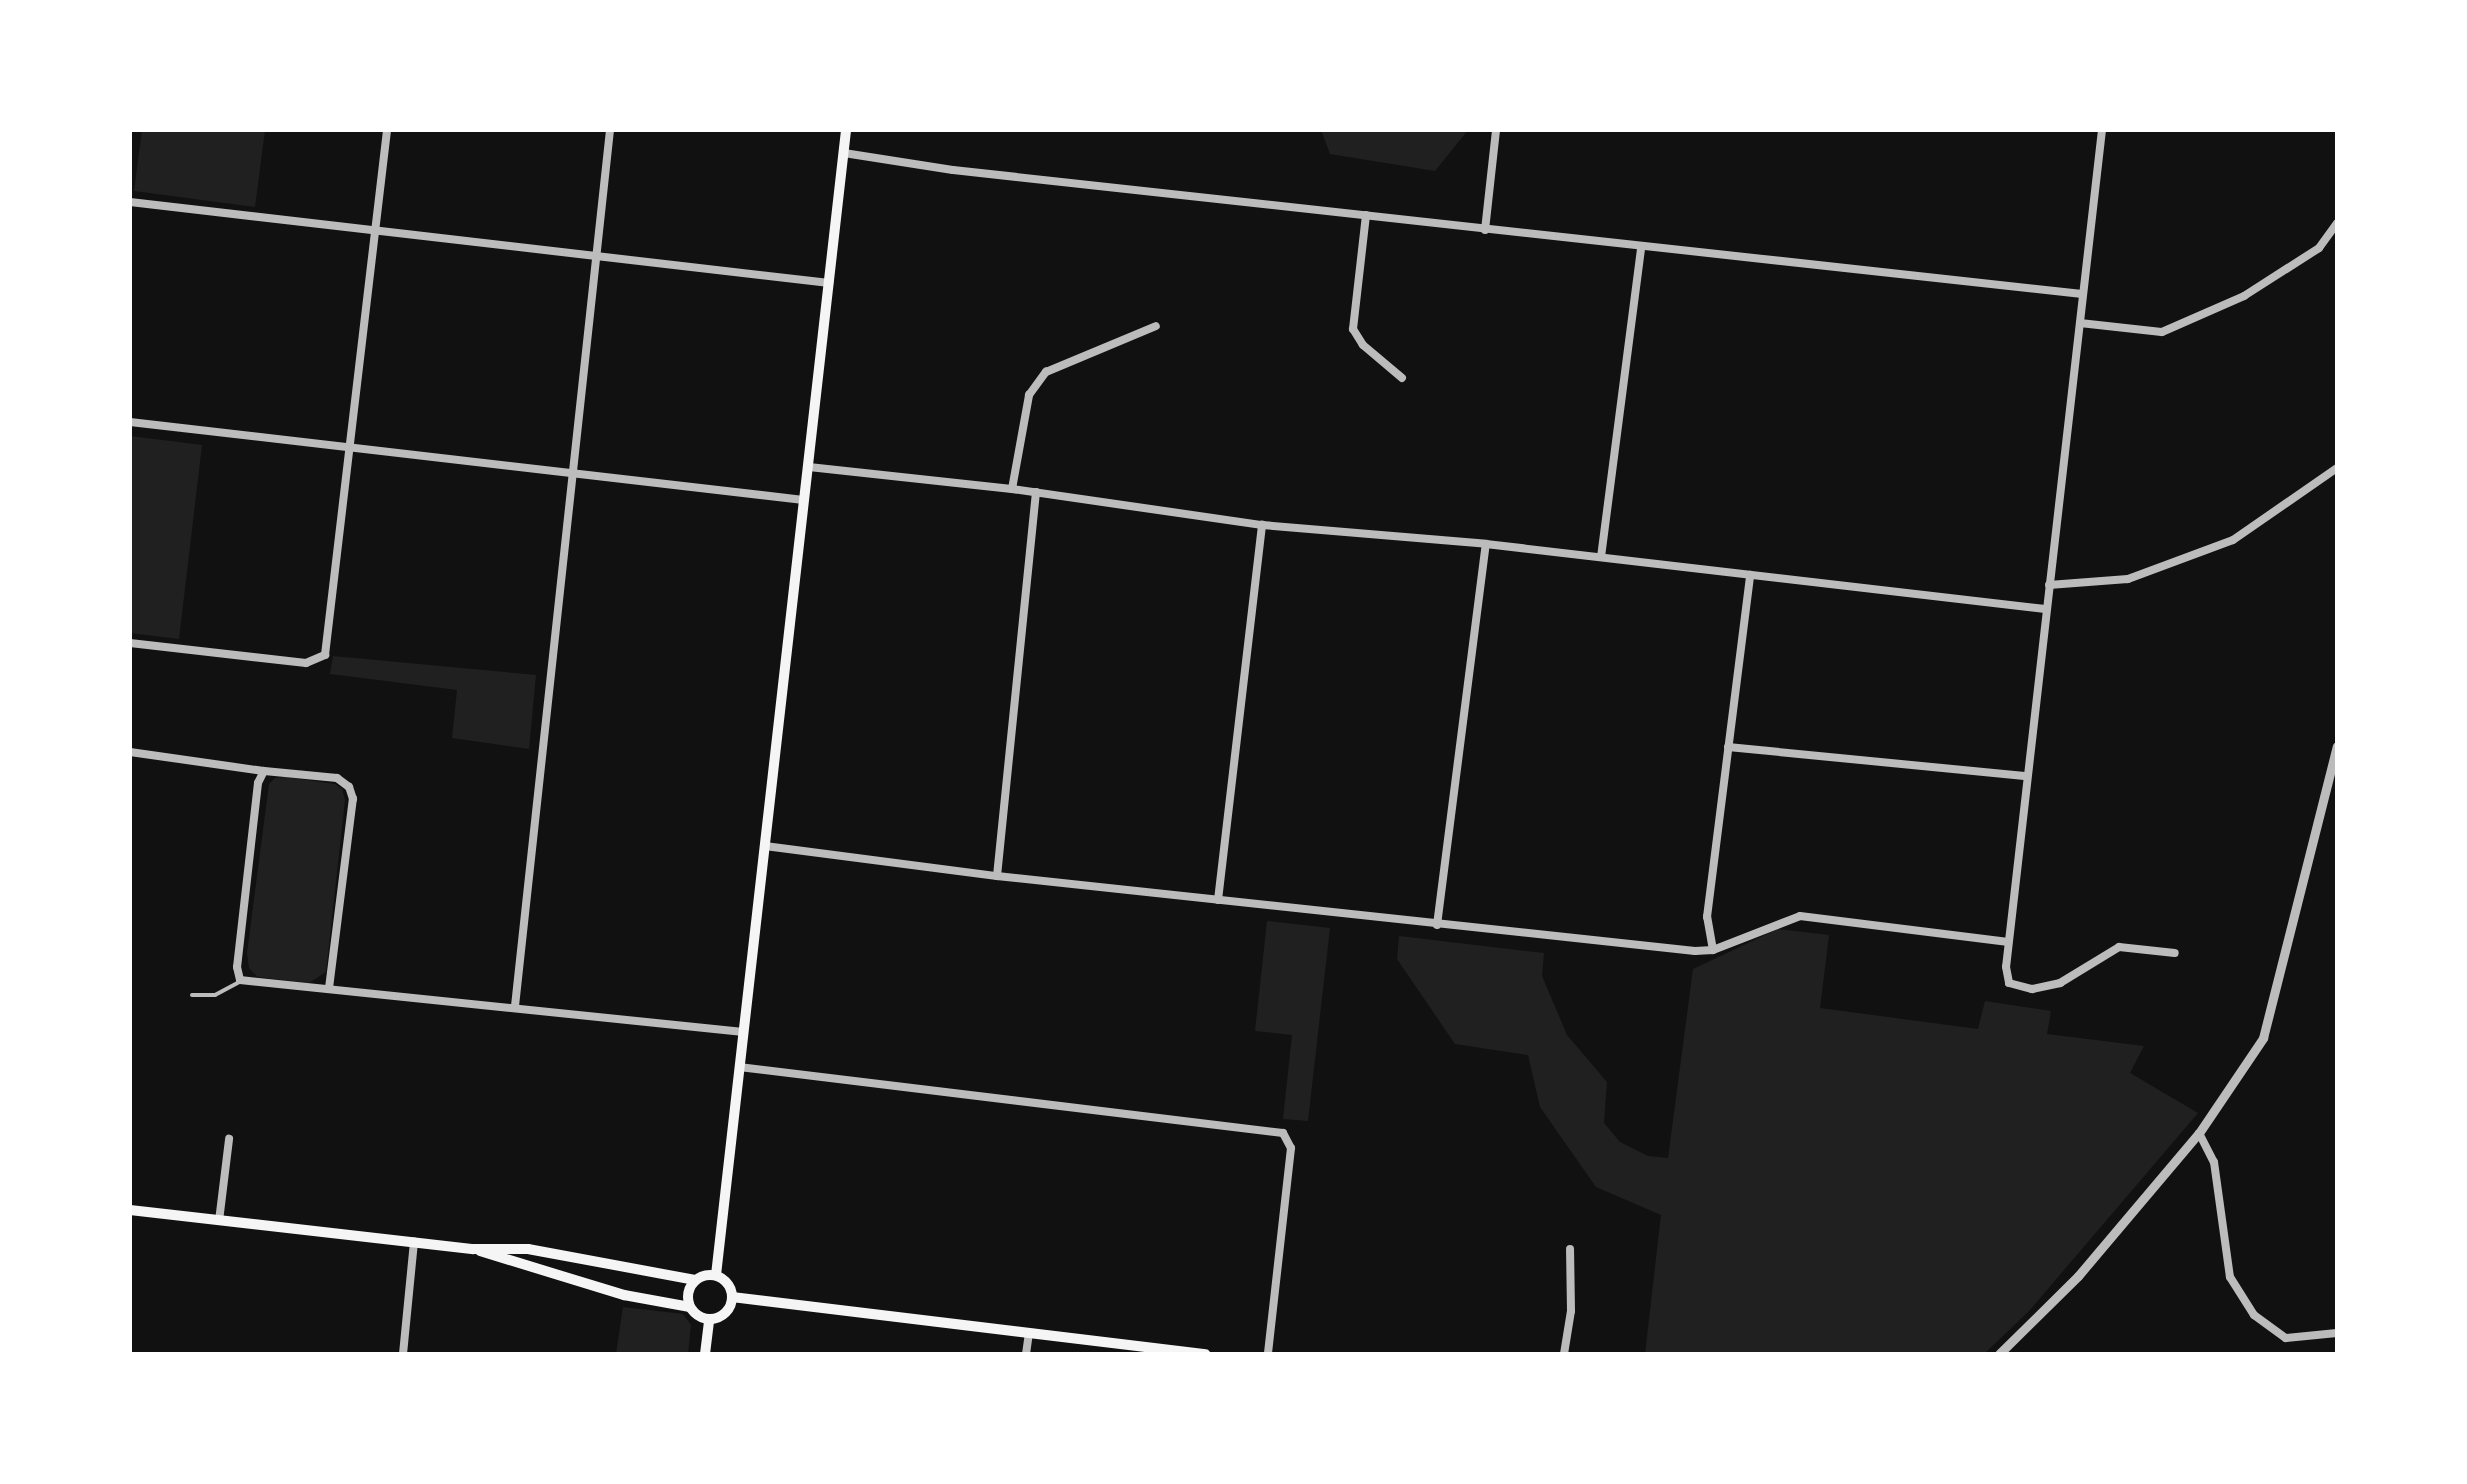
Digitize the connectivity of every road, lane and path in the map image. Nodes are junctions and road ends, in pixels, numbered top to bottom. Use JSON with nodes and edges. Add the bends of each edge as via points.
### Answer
{"nodes":[{"id":1,"x":387,"y":130,"type":"edge"},
{"id":2,"x":610,"y":130,"type":"edge"},
{"id":3,"x":846,"y":130,"type":"edge"},
{"id":4,"x":1496,"y":130,"type":"edge"},
{"id":5,"x":2102,"y":130,"type":"edge"},
{"id":6,"x":844,"y":153,"type":"junction"},
{"id":7,"x":130,"y":202,"type":"edge"},
{"id":8,"x":1366,"y":215,"type":"junction"},
{"id":9,"x":2337,"y":223,"type":"edge"},
{"id":10,"x":374,"y":230,"type":"junction"},
{"id":11,"x":1485,"y":230,"type":"junction"},
{"id":12,"x":1641,"y":248,"type":"junction"},
{"id":13,"x":595,"y":256,"type":"junction"},
{"id":14,"x":828,"y":282,"type":"junction"},
{"id":15,"x":2082,"y":294,"type":"junction"},
{"id":16,"x":2080,"y":323,"type":"junction"},
{"id":17,"x":1156,"y":326,"type":"dead end"},
{"id":18,"x":1402,"y":378,"type":"dead end"},
{"id":19,"x":130,"y":422,"type":"edge"},
{"id":20,"x":350,"y":447,"type":"junction"},
{"id":21,"x":808,"y":468,"type":"junction"},
{"id":22,"x":2337,"y":468,"type":"edge"},
{"id":23,"x":570,"y":474,"type":"junction"},
{"id":24,"x":1012,"y":488,"type":"junction"},
{"id":25,"x":1036,"y":492,"type":"junction"},
{"id":26,"x":804,"y":500,"type":"junction"},
{"id":27,"x":1262,"y":525,"type":"junction"},
{"id":28,"x":1486,"y":544,"type":"junction"},
{"id":29,"x":1601,"y":557,"type":"junction"},
{"id":30,"x":1750,"y":575,"type":"junction"},
{"id":31,"x":2049,"y":585,"type":"junction"},
{"id":32,"x":2045,"y":609,"type":"junction"},
{"id":33,"x":130,"y":643,"type":"edge"},
{"id":34,"x":2337,"y":746,"type":"edge"},
{"id":35,"x":1728,"y":747,"type":"junction"},
{"id":36,"x":130,"y":752,"type":"edge"},
{"id":37,"x":264,"y":772,"type":"junction"},
{"id":38,"x":2026,"y":776,"type":"junction"},
{"id":39,"x":765,"y":846,"type":"junction"},
{"id":40,"x":998,"y":876,"type":"junction"},
{"id":41,"x":1218,"y":900,"type":"junction"},
{"id":42,"x":1437,"y":924,"type":"junction"},
{"id":43,"x":2008,"y":942,"type":"junction"},
{"id":44,"x":1712,"y":950,"type":"junction"},
{"id":45,"x":2175,"y":952,"type":"dead end"},
{"id":46,"x":240,"y":980,"type":"junction"},
{"id":47,"x":329,"y":988,"type":"junction"},
{"id":48,"x":192,"y":995,"type":"dead end"},
{"id":49,"x":515,"y":1006,"type":"junction"},
{"id":50,"x":743,"y":1032,"type":"junction"},
{"id":51,"x":740,"y":1067,"type":"junction"},
{"id":52,"x":2199,"y":1133,"type":"junction"},
{"id":53,"x":229,"y":1139,"type":"dead end"},
{"id":54,"x":130,"y":1210,"type":"edge"},
{"id":55,"x":219,"y":1220,"type":"junction"},
{"id":56,"x":414,"y":1242,"type":"junction"},
{"id":57,"x":474,"y":1249,"type":"junction"},
{"id":58,"x":1570,"y":1249,"type":"dead end"},
{"id":59,"x":716,"y":1275,"type":"junction"},
{"id":60,"x":695,"y":1280,"type":"junction"},
{"id":61,"x":732,"y":1297,"type":"junction"},
{"id":62,"x":690,"y":1307,"type":"junction"},
{"id":63,"x":708,"y":1319,"type":"junction"},
{"id":64,"x":1028,"y":1333,"type":"junction"},
{"id":65,"x":2337,"y":1333,"type":"edge"},
{"id":66,"x":402,"y":1354,"type":"edge"},
{"id":67,"x":705,"y":1354,"type":"edge"},
{"id":68,"x":1026,"y":1354,"type":"edge"},
{"id":69,"x":1206,"y":1354,"type":"edge"},
{"id":70,"x":1268,"y":1354,"type":"edge"},
{"id":71,"x":1564,"y":1354,"type":"edge"},
{"id":72,"x":1999,"y":1354,"type":"edge"}],
"edges":[{"from":1,"to":10,"type":"street"},
{"from":2,"to":13,"type":"street"},
{"from":3,"to":6,"type":"main road"},
{"from":4,"to":11,"type":"street"},
{"from":5,"to":15,"type":"street"},
{"from":6,"to":8,"type":"street"},
{"from":6,"to":14,"type":"main road"},
{"from":7,"to":10,"type":"street"},
{"from":8,"to":11,"type":"street"},
{"from":8,"to":18,"type":"street","via":[[1354,329]]},
{"from":9,"to":16,"type":"street","via":[[2319,248],[2244,296],[2162,332]]},
{"from":10,"to":13,"type":"street"},
{"from":10,"to":20,"type":"street"},
{"from":11,"to":12,"type":"street"},
{"from":12,"to":15,"type":"street"},
{"from":12,"to":29,"type":"street"},
{"from":13,"to":14,"type":"street"},
{"from":13,"to":23,"type":"street"},
{"from":14,"to":21,"type":"main road"},
{"from":15,"to":16,"type":"street"},
{"from":16,"to":31,"type":"street"},
{"from":17,"to":24,"type":"street","via":[[1046,372],[1029,395]]},
{"from":19,"to":20,"type":"street"},
{"from":20,"to":23,"type":"street"},
{"from":20,"to":33,"type":"street","via":[[328,645],[320,660]]},
{"from":21,"to":24,"type":"street"},
{"from":21,"to":26,"type":"main road"},
{"from":22,"to":31,"type":"street","via":[[2233,540],[2128,579]]},
{"from":23,"to":26,"type":"street"},
{"from":23,"to":49,"type":"street"},
{"from":24,"to":25,"type":"street"},
{"from":25,"to":27,"type":"street"},
{"from":25,"to":40,"type":"street"},
{"from":26,"to":39,"type":"main road"},
{"from":27,"to":28,"type":"street"},
{"from":27,"to":41,"type":"street"},
{"from":28,"to":29,"type":"street"},
{"from":28,"to":42,"type":"street"},
{"from":29,"to":30,"type":"street"},
{"from":30,"to":32,"type":"street"},
{"from":30,"to":35,"type":"street"},
{"from":31,"to":32,"type":"street"},
{"from":32,"to":38,"type":"street"},
{"from":34,"to":52,"type":"street","via":[[2263,1038]]},
{"from":35,"to":38,"type":"street"},
{"from":35,"to":44,"type":"street","via":[[1707,917]]},
{"from":36,"to":37,"type":"street"},
{"from":37,"to":46,"type":"street"},
{"from":37,"to":47,"type":"street","via":[[337,778],[349,786]]},
{"from":38,"to":43,"type":"street"},
{"from":39,"to":40,"type":"street"},
{"from":39,"to":50,"type":"main road"},
{"from":40,"to":41,"type":"street"},
{"from":41,"to":42,"type":"street"},
{"from":42,"to":44,"type":"street"},
{"from":43,"to":44,"type":"street","via":[[1800,916]]},
{"from":43,"to":45,"type":"street","via":[[2009,983],[2032,988],[2060,982],[2118,947]]},
{"from":46,"to":47,"type":"street"},
{"from":46,"to":48,"type":"lane","via":[[215,995]]},
{"from":47,"to":49,"type":"street"},
{"from":49,"to":50,"type":"street"},
{"from":50,"to":51,"type":"main road"},
{"from":51,"to":59,"type":"main road"},
{"from":51,"to":70,"type":"street","via":[[1287,1136],[1291,1148]]},
{"from":52,"to":65,"type":"street","via":[[2214,1162],[2230,1277],[2254,1315],[2286,1338]]},
{"from":52,"to":72,"type":"street","via":[[2078,1276]]},
{"from":53,"to":55,"type":"street"},
{"from":54,"to":55,"type":"main road"},
{"from":55,"to":56,"type":"main road"},
{"from":56,"to":57,"type":"main road"},
{"from":56,"to":66,"type":"street"},
{"from":57,"to":60,"type":"main road","via":[[528,1249]]},
{"from":57,"to":62,"type":"main road","via":[[624,1295]]},
{"from":58,"to":71,"type":"street"},
{"from":59,"to":60,"type":"main road"},
{"from":59,"to":61,"type":"main road"},
{"from":60,"to":62,"type":"main road"},
{"from":61,"to":63,"type":"main road","via":[[722,1316]]},
{"from":61,"to":64,"type":"main road"},
{"from":62,"to":63,"type":"main road"},
{"from":63,"to":67,"type":"main road"},
{"from":64,"to":68,"type":"street"},
{"from":64,"to":69,"type":"main road"}]}
